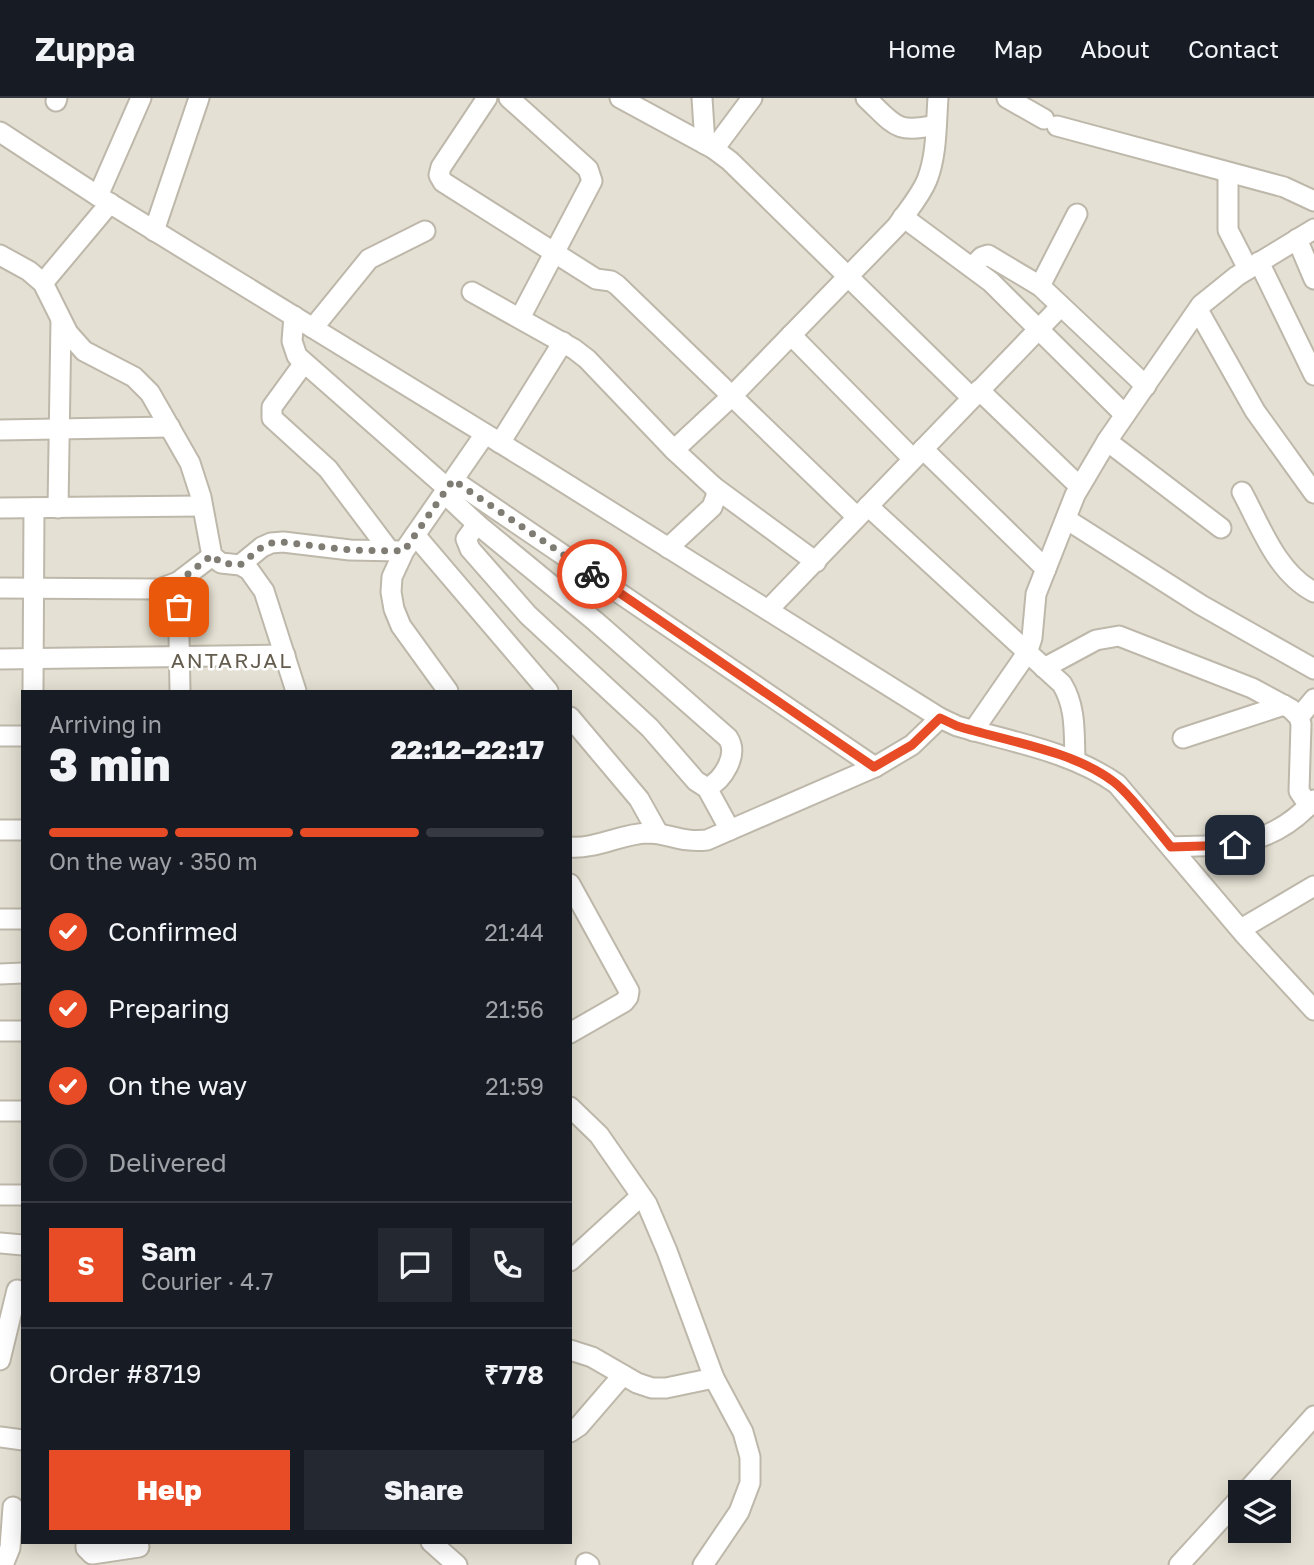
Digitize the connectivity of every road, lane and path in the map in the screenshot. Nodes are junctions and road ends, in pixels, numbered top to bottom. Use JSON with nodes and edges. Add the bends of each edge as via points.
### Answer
{"nodes":[{"id":1,"x":141,"y":98,"type":"edge"},
{"id":2,"x":199,"y":98,"type":"edge"},
{"id":3,"x":487,"y":98,"type":"edge"},
{"id":4,"x":509,"y":98,"type":"edge"},
{"id":5,"x":620,"y":98,"type":"edge"},
{"id":6,"x":702,"y":98,"type":"edge"},
{"id":7,"x":752,"y":98,"type":"edge"},
{"id":8,"x":866,"y":98,"type":"edge"},
{"id":9,"x":939,"y":98,"type":"edge"},
{"id":10,"x":1013,"y":100,"type":"edge"},
{"id":11,"x":936,"y":125,"type":"junction"},
{"id":12,"x":0,"y":132,"type":"edge"},
{"id":13,"x":710,"y":146,"type":"junction"},
{"id":14,"x":1228,"y":173,"type":"junction"},
{"id":15,"x":104,"y":200,"type":"junction"},
{"id":16,"x":1314,"y":201,"type":"edge"},
{"id":17,"x":1077,"y":214,"type":"dead end"},
{"id":18,"x":903,"y":217,"type":"junction"},
{"id":19,"x":1314,"y":229,"type":"edge"},
{"id":20,"x":154,"y":231,"type":"junction"},
{"id":21,"x":425,"y":231,"type":"dead end"},
{"id":22,"x":1297,"y":239,"type":"junction"},
{"id":23,"x":554,"y":253,"type":"junction"},
{"id":24,"x":0,"y":255,"type":"edge"},
{"id":25,"x":1254,"y":266,"type":"junction"},
{"id":26,"x":972,"y":267,"type":"junction"},
{"id":27,"x":849,"y":275,"type":"junction"},
{"id":28,"x":1314,"y":279,"type":"edge"},
{"id":29,"x":43,"y":283,"type":"junction"},
{"id":30,"x":1040,"y":286,"type":"junction"},
{"id":31,"x":472,"y":292,"type":"dead end"},
{"id":32,"x":1061,"y":306,"type":"junction"},
{"id":33,"x":1198,"y":310,"type":"junction"},
{"id":34,"x":294,"y":316,"type":"junction"},
{"id":35,"x":61,"y":318,"type":"junction"},
{"id":36,"x":520,"y":318,"type":"junction"},
{"id":37,"x":313,"y":328,"type":"junction"},
{"id":38,"x":1038,"y":329,"type":"junction"},
{"id":39,"x":791,"y":335,"type":"junction"},
{"id":40,"x":563,"y":342,"type":"junction"},
{"id":41,"x":304,"y":363,"type":"junction"},
{"id":42,"x":1314,"y":375,"type":"edge"},
{"id":43,"x":1146,"y":386,"type":"junction"},
{"id":44,"x":976,"y":394,"type":"junction"},
{"id":45,"x":732,"y":396,"type":"junction"},
{"id":46,"x":1125,"y":415,"type":"junction"},
{"id":47,"x":170,"y":428,"type":"junction"},
{"id":48,"x":60,"y":429,"type":"junction"},
{"id":49,"x":0,"y":430,"type":"edge"},
{"id":50,"x":493,"y":438,"type":"junction"},
{"id":51,"x":1107,"y":441,"type":"junction"},
{"id":52,"x":674,"y":450,"type":"junction"},
{"id":53,"x":918,"y":454,"type":"junction"},
{"id":54,"x":1079,"y":486,"type":"junction"},
{"id":55,"x":448,"y":487,"type":"junction"},
{"id":56,"x":714,"y":487,"type":"junction"},
{"id":57,"x":1242,"y":492,"type":"dead end"},
{"id":58,"x":1314,"y":493,"type":"edge"},
{"id":59,"x":202,"y":506,"type":"junction"},
{"id":60,"x":0,"y":508,"type":"edge"},
{"id":61,"x":34,"y":508,"type":"junction"},
{"id":62,"x":58,"y":508,"type":"junction"},
{"id":63,"x":863,"y":511,"type":"junction"},
{"id":64,"x":1066,"y":519,"type":"junction"},
{"id":65,"x":477,"y":524,"type":"junction"},
{"id":66,"x":1221,"y":528,"type":"dead end"},
{"id":67,"x":402,"y":546,"type":"junction"},
{"id":68,"x":668,"y":548,"type":"junction"},
{"id":69,"x":212,"y":555,"type":"junction"},
{"id":70,"x":816,"y":562,"type":"junction"},
{"id":71,"x":240,"y":565,"type":"junction"},
{"id":72,"x":1046,"y":569,"type":"junction"},
{"id":73,"x":178,"y":582,"type":"junction"},
{"id":74,"x":0,"y":588,"type":"edge"},
{"id":75,"x":33,"y":588,"type":"junction"},
{"id":76,"x":1314,"y":592,"type":"edge"},
{"id":77,"x":768,"y":610,"type":"junction"},
{"id":78,"x":1027,"y":653,"type":"junction"},
{"id":79,"x":285,"y":654,"type":"junction"},
{"id":80,"x":180,"y":656,"type":"junction"},
{"id":81,"x":0,"y":659,"type":"edge"},
{"id":82,"x":33,"y":659,"type":"junction"},
{"id":83,"x":1044,"y":668,"type":"junction"},
{"id":84,"x":1314,"y":668,"type":"edge"},
{"id":85,"x":33,"y":690,"type":"edge"},
{"id":86,"x":180,"y":690,"type":"edge"},
{"id":87,"x":296,"y":690,"type":"edge"},
{"id":88,"x":447,"y":690,"type":"edge"},
{"id":89,"x":547,"y":690,"type":"edge"},
{"id":90,"x":1314,"y":699,"type":"edge"},
{"id":91,"x":1284,"y":705,"type":"junction"},
{"id":92,"x":940,"y":718,"type":"junction"},
{"id":93,"x":1299,"y":718,"type":"junction"},
{"id":94,"x":572,"y":719,"type":"edge"},
{"id":95,"x":972,"y":731,"type":"junction"},
{"id":96,"x":0,"y":736,"type":"edge"},
{"id":97,"x":21,"y":736,"type":"edge"},
{"id":98,"x":1183,"y":738,"type":"dead end"},
{"id":99,"x":1075,"y":759,"type":"junction"},
{"id":100,"x":874,"y":767,"type":"junction"},
{"id":101,"x":707,"y":788,"type":"junction"},
{"id":102,"x":1312,"y":803,"type":"edge"},
{"id":103,"x":0,"y":830,"type":"edge"},
{"id":104,"x":21,"y":830,"type":"edge"},
{"id":105,"x":730,"y":830,"type":"junction"},
{"id":106,"x":658,"y":833,"type":"junction"},
{"id":107,"x":572,"y":846,"type":"edge"},
{"id":108,"x":1171,"y":847,"type":"junction"},
{"id":109,"x":1314,"y":886,"type":"edge"},
{"id":110,"x":572,"y":888,"type":"edge"},
{"id":111,"x":0,"y":919,"type":"edge"},
{"id":112,"x":21,"y":919,"type":"edge"},
{"id":113,"x":1241,"y":929,"type":"junction"},
{"id":114,"x":0,"y":974,"type":"edge"},
{"id":115,"x":21,"y":974,"type":"edge"},
{"id":116,"x":1314,"y":1010,"type":"edge"},
{"id":117,"x":0,"y":1031,"type":"edge"},
{"id":118,"x":21,"y":1031,"type":"edge"},
{"id":119,"x":572,"y":1032,"type":"edge"},
{"id":120,"x":572,"y":1109,"type":"edge"},
{"id":121,"x":0,"y":1111,"type":"edge"},
{"id":122,"x":21,"y":1111,"type":"edge"},
{"id":123,"x":0,"y":1195,"type":"edge"},
{"id":124,"x":21,"y":1195,"type":"edge"},
{"id":125,"x":641,"y":1196,"type":"junction"},
{"id":126,"x":0,"y":1243,"type":"edge"},
{"id":127,"x":21,"y":1245,"type":"edge"},
{"id":128,"x":572,"y":1259,"type":"edge"},
{"id":129,"x":13,"y":1289,"type":"edge"},
{"id":130,"x":572,"y":1351,"type":"edge"},
{"id":131,"x":0,"y":1360,"type":"edge"},
{"id":132,"x":623,"y":1375,"type":"junction"},
{"id":133,"x":714,"y":1378,"type":"junction"},
{"id":134,"x":1312,"y":1424,"type":"edge"},
{"id":135,"x":572,"y":1431,"type":"edge"},
{"id":136,"x":0,"y":1437,"type":"edge"},
{"id":137,"x":21,"y":1440,"type":"edge"},
{"id":138,"x":1257,"y":1480,"type":"edge"},
{"id":139,"x":12,"y":1507,"type":"edge"},
{"id":140,"x":1228,"y":1511,"type":"edge"},
{"id":141,"x":86,"y":1544,"type":"edge"},
{"id":142,"x":433,"y":1544,"type":"edge"},
{"id":143,"x":141,"y":1551,"type":"edge"},
{"id":144,"x":3,"y":1565,"type":"edge"},
{"id":145,"x":457,"y":1565,"type":"edge"},
{"id":146,"x":703,"y":1565,"type":"edge"},
{"id":147,"x":1179,"y":1565,"type":"edge"}],
"edges":[{"from":1,"to":15,"type":"street"},
{"from":2,"to":20,"type":"street"},
{"from":3,"to":23,"type":"street","via":[[439,175],[443,182]]},
{"from":4,"to":23,"type":"street","via":[[591,174],[589,188]]},
{"from":5,"to":13,"type":"street"},
{"from":6,"to":13,"type":"street"},
{"from":7,"to":13,"type":"street"},
{"from":8,"to":11,"type":"street","via":[[904,130]]},
{"from":9,"to":11,"type":"street"},
{"from":10,"to":14,"type":"street","via":[[1051,123]]},
{"from":11,"to":18,"type":"street","via":[[927,180]]},
{"from":12,"to":15,"type":"street"},
{"from":13,"to":27,"type":"street"},
{"from":14,"to":16,"type":"street","via":[[1284,187]]},
{"from":14,"to":25,"type":"street","via":[[1228,230]]},
{"from":15,"to":20,"type":"street"},
{"from":15,"to":29,"type":"street"},
{"from":17,"to":30,"type":"street"},
{"from":18,"to":26,"type":"street"},
{"from":18,"to":27,"type":"street"},
{"from":19,"to":22,"type":"street"},
{"from":20,"to":34,"type":"street"},
{"from":21,"to":37,"type":"street","via":[[369,259]]},
{"from":22,"to":25,"type":"street"},
{"from":22,"to":28,"type":"street"},
{"from":23,"to":36,"type":"street"},
{"from":23,"to":45,"type":"street","via":[[596,279],[617,285]]},
{"from":24,"to":29,"type":"street"},
{"from":25,"to":33,"type":"street","via":[[1219,289]]},
{"from":25,"to":42,"type":"street"},
{"from":26,"to":30,"type":"street","via":[[988,255]]},
{"from":26,"to":38,"type":"street"},
{"from":27,"to":39,"type":"street"},
{"from":27,"to":44,"type":"street"},
{"from":29,"to":35,"type":"street"},
{"from":30,"to":32,"type":"street"},
{"from":31,"to":36,"type":"street"},
{"from":32,"to":38,"type":"street"},
{"from":32,"to":43,"type":"street"},
{"from":33,"to":43,"type":"street"},
{"from":33,"to":58,"type":"street","via":[[1255,411]]},
{"from":34,"to":37,"type":"street"},
{"from":34,"to":41,"type":"street","via":[[294,350]]},
{"from":35,"to":47,"type":"street","via":[[84,352],[142,383]]},
{"from":35,"to":48,"type":"street"},
{"from":36,"to":40,"type":"street"},
{"from":37,"to":50,"type":"street"},
{"from":38,"to":44,"type":"street"},
{"from":38,"to":46,"type":"street"},
{"from":39,"to":45,"type":"street"},
{"from":39,"to":53,"type":"street"},
{"from":40,"to":50,"type":"street"},
{"from":40,"to":52,"type":"street","via":[[587,359]]},
{"from":41,"to":55,"type":"street"},
{"from":41,"to":67,"type":"street","via":[[272,407],[272,418]]},
{"from":43,"to":46,"type":"street"},
{"from":44,"to":53,"type":"street"},
{"from":44,"to":54,"type":"street"},
{"from":45,"to":52,"type":"street"},
{"from":45,"to":63,"type":"street"},
{"from":46,"to":51,"type":"street"},
{"from":47,"to":48,"type":"street"},
{"from":47,"to":59,"type":"street","via":[[190,463]]},
{"from":48,"to":49,"type":"street"},
{"from":48,"to":62,"type":"street"},
{"from":50,"to":55,"type":"street"},
{"from":50,"to":68,"type":"street"},
{"from":51,"to":54,"type":"street"},
{"from":51,"to":66,"type":"street"},
{"from":52,"to":56,"type":"street"},
{"from":53,"to":63,"type":"street"},
{"from":53,"to":72,"type":"street"},
{"from":54,"to":64,"type":"street"},
{"from":55,"to":65,"type":"street"},
{"from":55,"to":67,"type":"street"},
{"from":55,"to":100,"type":"street"},
{"from":56,"to":68,"type":"street","via":[[717,494],[712,507]]},
{"from":56,"to":70,"type":"street"},
{"from":57,"to":76,"type":"street","via":[[1282,564]]},
{"from":59,"to":62,"type":"street"},
{"from":59,"to":69,"type":"street"},
{"from":60,"to":61,"type":"street"},
{"from":61,"to":62,"type":"street"},
{"from":61,"to":75,"type":"street"},
{"from":63,"to":70,"type":"street"},
{"from":63,"to":78,"type":"street"},
{"from":64,"to":72,"type":"street"},
{"from":64,"to":84,"type":"street","via":[[1201,605]]},
{"from":65,"to":101,"type":"street","via":[[466,539],[470,549],[528,615],[650,728]]},
{"from":65,"to":101,"type":"street","via":[[728,738],[732,754],[720,779]]},
{"from":67,"to":71,"type":"street","via":[[350,550],[271,543]]},
{"from":67,"to":88,"type":"street","via":[[391,577],[394,609]]},
{"from":67,"to":89,"type":"street"},
{"from":68,"to":77,"type":"street"},
{"from":69,"to":71,"type":"street","via":[[221,563]]},
{"from":69,"to":73,"type":"street"},
{"from":70,"to":77,"type":"street"},
{"from":71,"to":79,"type":"street","via":[[264,591]]},
{"from":72,"to":78,"type":"street","via":[[1036,594]]},
{"from":73,"to":75,"type":"street","via":[[159,589]]},
{"from":73,"to":80,"type":"street"},
{"from":74,"to":75,"type":"street"},
{"from":75,"to":82,"type":"street"},
{"from":77,"to":92,"type":"street"},
{"from":78,"to":83,"type":"street"},
{"from":78,"to":95,"type":"street"},
{"from":79,"to":80,"type":"street"},
{"from":79,"to":87,"type":"street"},
{"from":80,"to":82,"type":"street"},
{"from":80,"to":86,"type":"street"},
{"from":81,"to":82,"type":"street"},
{"from":82,"to":85,"type":"street"},
{"from":83,"to":91,"type":"street","via":[[1096,640],[1119,636]]},
{"from":83,"to":99,"type":"street","via":[[1070,698]]},
{"from":90,"to":93,"type":"street"},
{"from":91,"to":93,"type":"street"},
{"from":91,"to":98,"type":"street"},
{"from":92,"to":95,"type":"street"},
{"from":92,"to":100,"type":"street","via":[[912,745]]},
{"from":93,"to":102,"type":"street","via":[[1303,735],[1299,791]]},
{"from":94,"to":106,"type":"street","via":[[639,799]]},
{"from":95,"to":99,"type":"street"},
{"from":96,"to":97,"type":"street"},
{"from":99,"to":108,"type":"street","via":[[1117,784]]},
{"from":100,"to":105,"type":"street"},
{"from":101,"to":105,"type":"street"},
{"from":102,"to":108,"type":"street","via":[[1252,841]]},
{"from":103,"to":104,"type":"street"},
{"from":105,"to":106,"type":"street","via":[[692,842]]},
{"from":106,"to":107,"type":"street"},
{"from":108,"to":113,"type":"street"},
{"from":109,"to":113,"type":"street"},
{"from":110,"to":119,"type":"street","via":[[629,991],[624,1002]]},
{"from":111,"to":112,"type":"street"},
{"from":113,"to":116,"type":"street"},
{"from":114,"to":115,"type":"street"},
{"from":117,"to":118,"type":"street"},
{"from":120,"to":125,"type":"street","via":[[599,1135]]},
{"from":121,"to":122,"type":"street"},
{"from":123,"to":124,"type":"street"},
{"from":125,"to":128,"type":"street"},
{"from":125,"to":133,"type":"street","via":[[657,1224]]},
{"from":126,"to":127,"type":"street"},
{"from":129,"to":131,"type":"street"},
{"from":130,"to":132,"type":"street"},
{"from":132,"to":133,"type":"street","via":[[659,1388]]},
{"from":132,"to":135,"type":"street"},
{"from":133,"to":146,"type":"street","via":[[743,1432],[750,1457],[750,1483],[739,1512]]},
{"from":134,"to":138,"type":"street"},
{"from":136,"to":137,"type":"street"},
{"from":139,"to":144,"type":"street","via":[[10,1548]]},
{"from":140,"to":147,"type":"street"},
{"from":141,"to":143,"type":"street","via":[[92,1554]]},
{"from":142,"to":145,"type":"street"}]}
